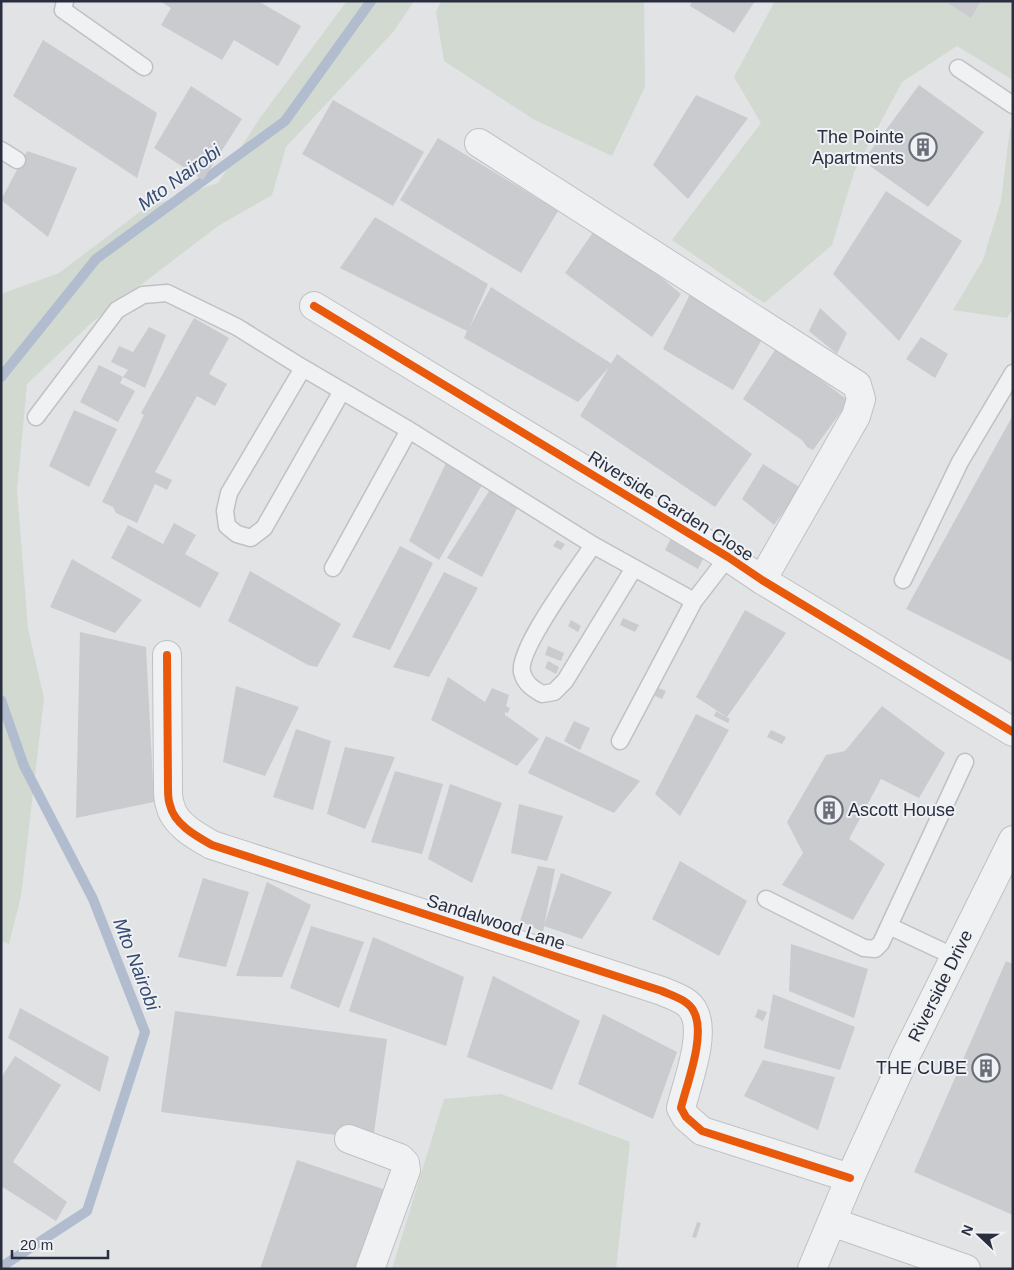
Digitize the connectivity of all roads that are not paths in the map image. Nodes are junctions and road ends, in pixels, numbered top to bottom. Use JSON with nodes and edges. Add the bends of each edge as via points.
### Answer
{"nodes":[{"id":1,"x":65,"y":1,"type":"edge"},
{"id":2,"x":144,"y":67,"type":"dead end"},
{"id":3,"x":958,"y":68,"type":"dead end"},
{"id":4,"x":1013,"y":105,"type":"edge"},
{"id":5,"x":479,"y":143,"type":"dead end"},
{"id":6,"x":1,"y":150,"type":"edge"},
{"id":7,"x":17,"y":160,"type":"dead end"},
{"id":8,"x":314,"y":306,"type":"dead end"},
{"id":9,"x":302,"y":368,"type":"junction"},
{"id":10,"x":1013,"y":373,"type":"edge"},
{"id":11,"x":342,"y":391,"type":"junction"},
{"id":12,"x":36,"y":416,"type":"dead end"},
{"id":13,"x":409,"y":430,"type":"junction"},
{"id":14,"x":593,"y":545,"type":"junction"},
{"id":15,"x":728,"y":556,"type":"junction"},
{"id":16,"x":333,"y":568,"type":"dead end"},
{"id":17,"x":634,"y":568,"type":"junction"},
{"id":18,"x":762,"y":580,"type":"junction"},
{"id":19,"x":902,"y":580,"type":"dead end"},
{"id":20,"x":694,"y":601,"type":"junction"},
{"id":21,"x":167,"y":655,"type":"dead end"},
{"id":22,"x":1013,"y":732,"type":"edge"},
{"id":23,"x":620,"y":741,"type":"dead end"},
{"id":24,"x":965,"y":762,"type":"dead end"},
{"id":25,"x":1011,"y":847,"type":"edge"},
{"id":26,"x":766,"y":899,"type":"dead end"},
{"id":27,"x":889,"y":926,"type":"junction"},
{"id":28,"x":955,"y":957,"type":"junction"},
{"id":29,"x":349,"y":1139,"type":"dead end"},
{"id":30,"x":850,"y":1178,"type":"junction"},
{"id":31,"x":832,"y":1222,"type":"junction"},
{"id":32,"x":370,"y":1269,"type":"edge"},
{"id":33,"x":812,"y":1269,"type":"edge"},
{"id":34,"x":966,"y":1269,"type":"edge"}],
"edges":[{"from":1,"to":2,"type":"lane","via":[[63,10]]},
{"from":3,"to":4,"type":"lane"},
{"from":5,"to":18,"type":"street","name":"Riverside Garden Close","via":[[857,385],[862,399],[856,416]]},
{"from":6,"to":7,"type":"lane"},
{"from":8,"to":15,"type":"street","name":"Riverside Garden Close"},
{"from":9,"to":11,"type":"lane"},
{"from":9,"to":11,"type":"lane","via":[[229,494],[225,511],[227,526],[237,534],[251,538],[264,528]]},
{"from":9,"to":12,"type":"lane","via":[[200,308],[167,293],[143,295],[117,310]]},
{"from":10,"to":19,"type":"lane","via":[[960,462]]},
{"from":11,"to":13,"type":"lane"},
{"from":13,"to":14,"type":"lane"},
{"from":13,"to":16,"type":"lane"},
{"from":14,"to":17,"type":"lane"},
{"from":14,"to":17,"type":"lane","via":[[538,627],[525,654],[522,670],[527,684],[542,694],[554,692],[565,681]]},
{"from":15,"to":18,"type":"street","name":"Riverside Garden Close"},
{"from":15,"to":20,"type":"lane"},
{"from":17,"to":20,"type":"lane"},
{"from":18,"to":22,"type":"street","name":"Riverside Garden Close"},
{"from":20,"to":23,"type":"lane"},
{"from":21,"to":30,"type":"street","name":"Sandalwood Lane","via":[[170,806],[190,832],[212,846],[685,1001],[694,1011],[699,1039],[681,1108],[686,1117],[702,1131]]},
{"from":24,"to":27,"type":"lane"},
{"from":25,"to":28,"type":"street","name":"Riverside Drive"},
{"from":26,"to":27,"type":"lane","via":[[872,950],[878,946]]},
{"from":27,"to":28,"type":"lane"},
{"from":28,"to":30,"type":"street","name":"Riverside Drive"},
{"from":29,"to":32,"type":"street","via":[[400,1158],[405,1163],[406,1170]]},
{"from":30,"to":31,"type":"street","name":"Riverside Drive"},
{"from":31,"to":33,"type":"street","name":"Riverside Drive"},
{"from":31,"to":34,"type":"street"}]}
